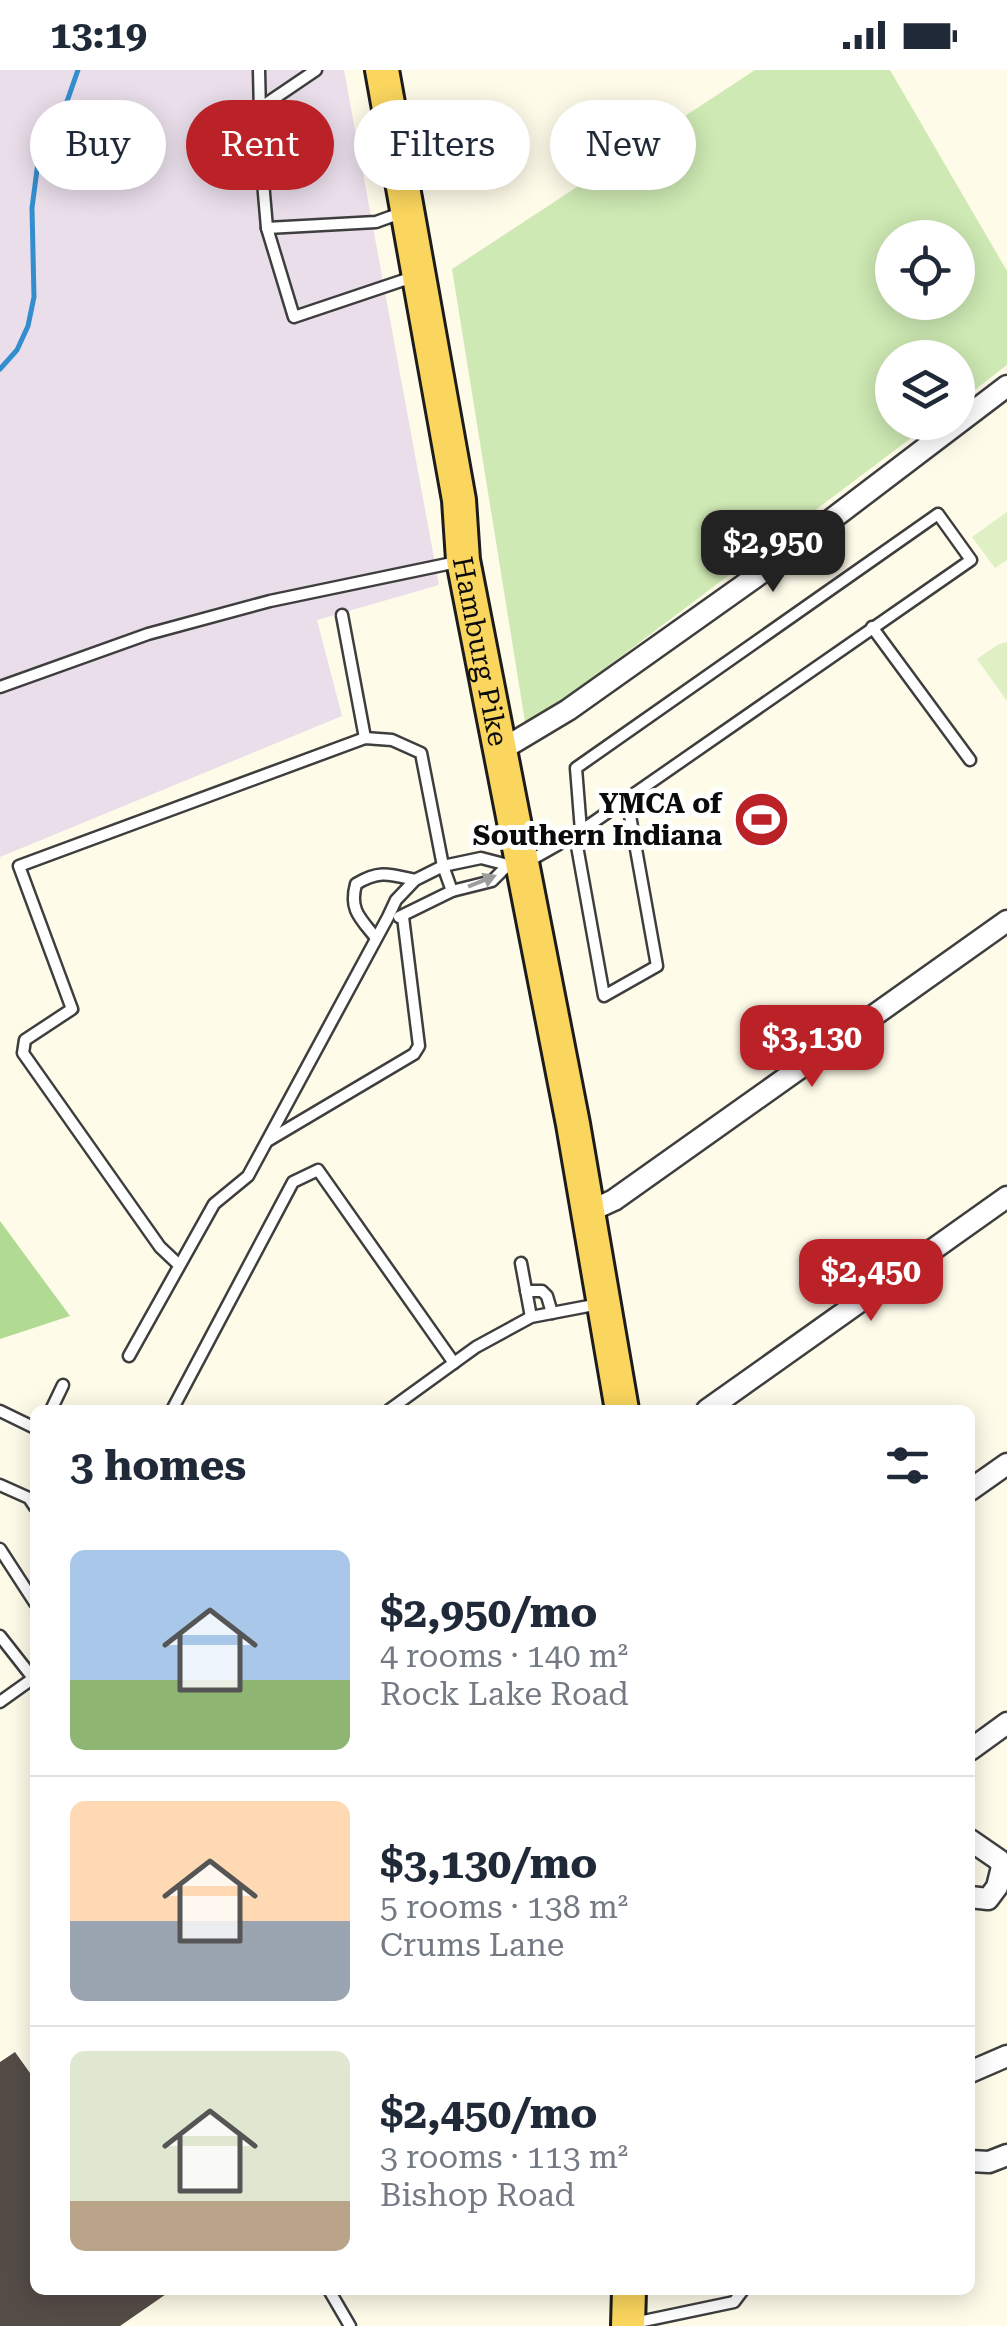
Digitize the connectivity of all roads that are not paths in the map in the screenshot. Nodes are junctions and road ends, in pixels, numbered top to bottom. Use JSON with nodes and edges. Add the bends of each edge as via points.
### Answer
{"nodes":[{"id":1,"x":259,"y":70,"type":"edge"},
{"id":2,"x":316,"y":70,"type":"edge"},
{"id":3,"x":382,"y":70,"type":"edge"},
{"id":4,"x":260,"y":100,"type":"edge"},
{"id":5,"x":272,"y":100,"type":"edge"},
{"id":6,"x":265,"y":190,"type":"edge"},
{"id":7,"x":408,"y":211,"type":"junction"},
{"id":8,"x":267,"y":228,"type":"junction"},
{"id":9,"x":419,"y":275,"type":"junction"},
{"id":10,"x":1007,"y":386,"type":"edge"},
{"id":11,"x":463,"y":560,"type":"junction"},
{"id":12,"x":342,"y":615,"type":"dead end"},
{"id":13,"x":872,"y":627,"type":"junction"},
{"id":14,"x":0,"y":687,"type":"edge"},
{"id":15,"x":365,"y":738,"type":"junction"},
{"id":16,"x":501,"y":750,"type":"junction"},
{"id":17,"x":970,"y":760,"type":"dead end"},
{"id":18,"x":627,"y":799,"type":"junction"},
{"id":19,"x":578,"y":833,"type":"junction"},
{"id":20,"x":515,"y":864,"type":"junction"},
{"id":21,"x":443,"y":866,"type":"junction"},
{"id":22,"x":415,"y":880,"type":"junction"},
{"id":23,"x":452,"y":891,"type":"junction"},
{"id":24,"x":388,"y":917,"type":"junction"},
{"id":25,"x":403,"y":917,"type":"junction"},
{"id":26,"x":1007,"y":921,"type":"edge"},
{"id":27,"x":376,"y":938,"type":"junction"},
{"id":28,"x":267,"y":1141,"type":"junction"},
{"id":29,"x":1007,"y":1197,"type":"edge"},
{"id":30,"x":588,"y":1212,"type":"junction"},
{"id":31,"x":521,"y":1263,"type":"dead end"},
{"id":32,"x":179,"y":1265,"type":"junction"},
{"id":33,"x":526,"y":1292,"type":"junction"},
{"id":34,"x":605,"y":1303,"type":"junction"},
{"id":35,"x":552,"y":1313,"type":"junction"},
{"id":36,"x":532,"y":1317,"type":"junction"},
{"id":37,"x":129,"y":1356,"type":"dead end"},
{"id":38,"x":454,"y":1363,"type":"junction"},
{"id":39,"x":63,"y":1385,"type":"dead end"},
{"id":40,"x":53,"y":1405,"type":"edge"},
{"id":41,"x":175,"y":1405,"type":"edge"},
{"id":42,"x":396,"y":1405,"type":"edge"},
{"id":43,"x":621,"y":1405,"type":"edge"},
{"id":44,"x":713,"y":1405,"type":"edge"},
{"id":45,"x":0,"y":1411,"type":"edge"},
{"id":46,"x":30,"y":1426,"type":"edge"},
{"id":47,"x":1007,"y":1464,"type":"edge"},
{"id":48,"x":0,"y":1485,"type":"edge"},
{"id":49,"x":975,"y":1486,"type":"edge"},
{"id":50,"x":30,"y":1498,"type":"edge"},
{"id":51,"x":0,"y":1550,"type":"edge"},
{"id":52,"x":30,"y":1595,"type":"edge"},
{"id":53,"x":2,"y":1643,"type":"edge"},
{"id":54,"x":30,"y":1673,"type":"edge"},
{"id":55,"x":30,"y":1680,"type":"edge"},
{"id":56,"x":0,"y":1702,"type":"edge"},
{"id":57,"x":1007,"y":1722,"type":"edge"},
{"id":58,"x":975,"y":1746,"type":"edge"},
{"id":59,"x":975,"y":1844,"type":"edge"},
{"id":60,"x":975,"y":1898,"type":"edge"},
{"id":61,"x":1007,"y":2056,"type":"edge"},
{"id":62,"x":975,"y":2070,"type":"edge"},
{"id":63,"x":1007,"y":2154,"type":"edge"},
{"id":64,"x":975,"y":2161,"type":"edge"},
{"id":65,"x":332,"y":2295,"type":"edge"},
{"id":66,"x":629,"y":2295,"type":"edge"},
{"id":67,"x":739,"y":2295,"type":"edge"},
{"id":68,"x":628,"y":2325,"type":"edge"},
{"id":69,"x":350,"y":2326,"type":"edge"}],
"edges":[{"from":1,"to":4,"type":"lane"},
{"from":2,"to":5,"type":"lane"},
{"from":3,"to":7,"type":"main road","name":"Hamburg Pike"},
{"from":6,"to":8,"type":"lane"},
{"from":7,"to":8,"type":"lane","via":[[376,222]]},
{"from":7,"to":9,"type":"main road","name":"Hamburg Pike"},
{"from":8,"to":9,"type":"lane","via":[[294,318]]},
{"from":9,"to":11,"type":"main road","name":"Hamburg Pike","via":[[459,500]]},
{"from":10,"to":16,"type":"street","via":[[761,573]]},
{"from":11,"to":14,"type":"lane","via":[[148,634]]},
{"from":11,"to":16,"type":"main road","name":"Hamburg Pike"},
{"from":12,"to":15,"type":"lane"},
{"from":13,"to":17,"type":"lane"},
{"from":13,"to":18,"type":"lane"},
{"from":13,"to":19,"type":"lane","via":[[971,560],[938,514],[576,768]]},
{"from":15,"to":21,"type":"lane","via":[[392,740],[421,753]]},
{"from":15,"to":32,"type":"lane","via":[[19,866],[72,1009],[26,1040],[24,1053]]},
{"from":16,"to":20,"type":"main road","name":"Hamburg Pike"},
{"from":18,"to":19,"type":"lane"},
{"from":18,"to":19,"type":"lane","via":[[657,966],[604,996]]},
{"from":19,"to":20,"type":"lane"},
{"from":20,"to":21,"type":"lane","via":[[480,858]]},
{"from":23,"to":20,"type":"lane","one_way":true,"via":[[492,882]]},
{"from":20,"to":30,"type":"main road","name":"Hamburg Pike"},
{"from":21,"to":22,"type":"lane"},
{"from":21,"to":23,"type":"lane"},
{"from":22,"to":24,"type":"lane"},
{"from":22,"to":27,"type":"lane","via":[[385,873],[356,884],[356,912]]},
{"from":23,"to":25,"type":"lane"},
{"from":24,"to":25,"type":"lane"},
{"from":24,"to":27,"type":"lane"},
{"from":25,"to":28,"type":"lane","via":[[420,1046]]},
{"from":26,"to":30,"type":"street"},
{"from":27,"to":28,"type":"lane"},
{"from":28,"to":32,"type":"lane","via":[[248,1176],[214,1204]]},
{"from":29,"to":44,"type":"street"},
{"from":30,"to":34,"type":"main road","name":"Hamburg Pike"},
{"from":31,"to":33,"type":"lane"},
{"from":32,"to":37,"type":"lane"},
{"from":33,"to":35,"type":"lane","via":[[542,1291]]},
{"from":33,"to":36,"type":"lane"},
{"from":34,"to":35,"type":"lane"},
{"from":34,"to":43,"type":"main road","name":"Hamburg Pike"},
{"from":35,"to":36,"type":"lane"},
{"from":36,"to":38,"type":"lane"},
{"from":38,"to":41,"type":"lane","via":[[318,1170],[293,1182]]},
{"from":38,"to":42,"type":"lane"},
{"from":39,"to":40,"type":"lane"},
{"from":45,"to":46,"type":"lane"},
{"from":47,"to":49,"type":"street"},
{"from":48,"to":50,"type":"lane"},
{"from":51,"to":52,"type":"lane"},
{"from":53,"to":54,"type":"lane"},
{"from":55,"to":56,"type":"lane"},
{"from":57,"to":58,"type":"street"},
{"from":59,"to":60,"type":"street","via":[[1002,1867],[988,1899]]},
{"from":61,"to":62,"type":"street"},
{"from":63,"to":64,"type":"street"},
{"from":65,"to":69,"type":"lane"},
{"from":66,"to":68,"type":"main road"},
{"from":67,"to":68,"type":"lane","via":[[734,2302]]}]}
